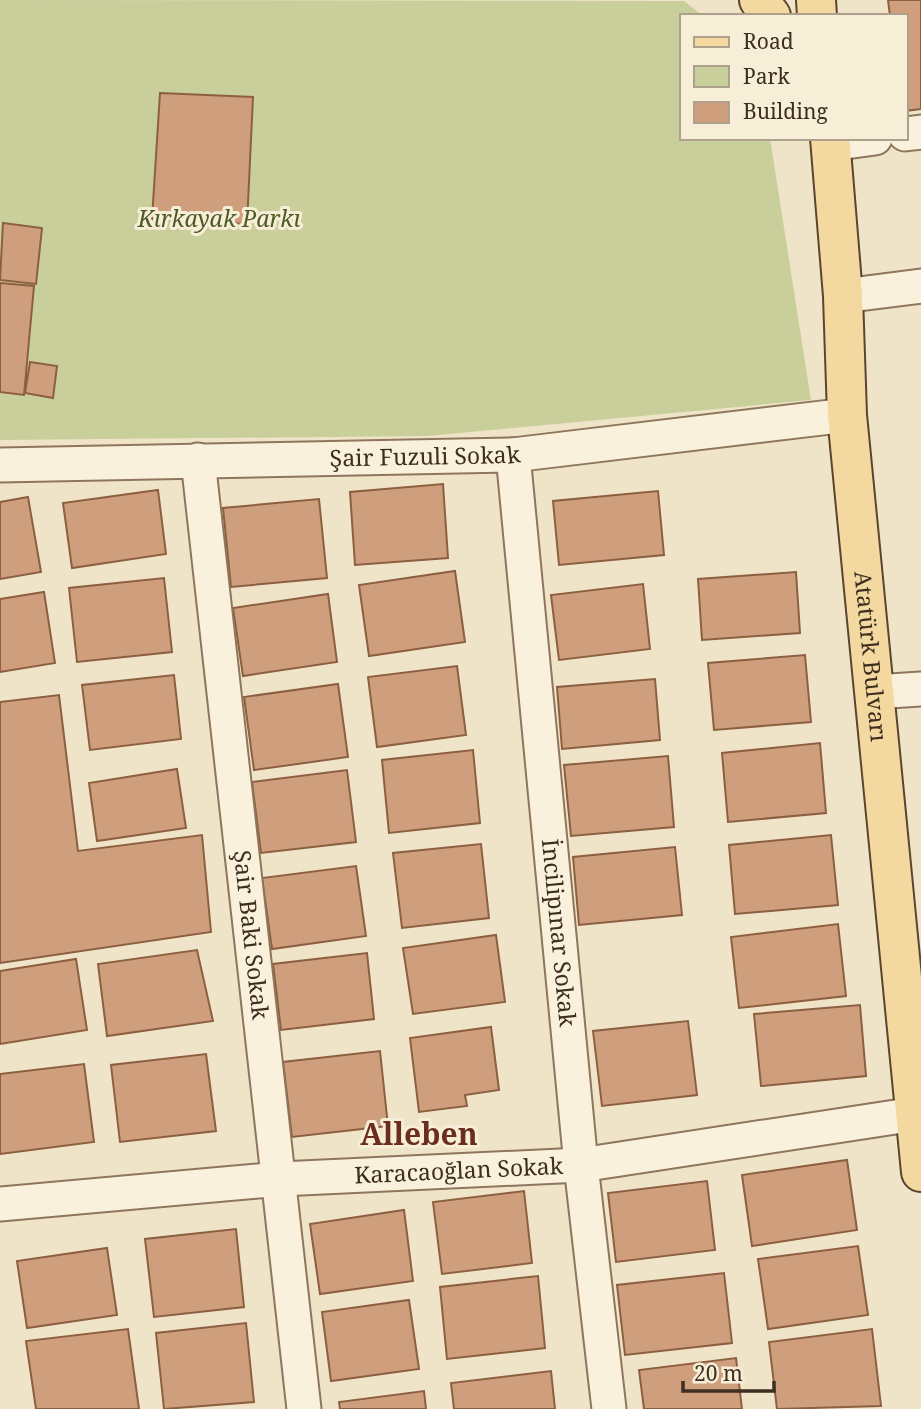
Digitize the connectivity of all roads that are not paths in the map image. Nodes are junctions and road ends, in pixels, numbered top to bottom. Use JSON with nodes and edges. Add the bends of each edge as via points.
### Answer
{"nodes":[{"id":1,"x":830,"y":141,"type":"edge"},
{"id":2,"x":921,"y":286,"type":"edge"},
{"id":3,"x":843,"y":296,"type":"junction"},
{"id":4,"x":847,"y":415,"type":"junction"},
{"id":5,"x":513,"y":455,"type":"junction"},
{"id":6,"x":198,"y":460,"type":"junction"},
{"id":7,"x":0,"y":465,"type":"edge"},
{"id":8,"x":921,"y":689,"type":"edge"},
{"id":9,"x":874,"y":692,"type":"junction"},
{"id":10,"x":911,"y":979,"type":"edge"},
{"id":11,"x":915,"y":1114,"type":"junction"},
{"id":12,"x":581,"y":1166,"type":"junction"},
{"id":13,"x":921,"y":1172,"type":"edge"},
{"id":14,"x":280,"y":1179,"type":"junction"},
{"id":15,"x":0,"y":1204,"type":"edge"},
{"id":16,"x":304,"y":1409,"type":"edge"},
{"id":17,"x":609,"y":1409,"type":"edge"}],
"edges":[{"from":1,"to":3,"type":"main road","name":"Atatürk Bulvarı"},
{"from":2,"to":3,"type":"street"},
{"from":3,"to":4,"type":"main road","name":"Atatürk Bulvarı"},
{"from":4,"to":5,"type":"street","name":"Şair Fuzuli Sokak"},
{"from":4,"to":9,"type":"main road","name":"Atatürk Bulvarı"},
{"from":5,"to":6,"type":"street","name":"Şair Fuzuli Sokak"},
{"from":5,"to":12,"type":"street","name":"İncilipınar Sokak"},
{"from":6,"to":7,"type":"street","name":"Şair Fuzuli Sokak"},
{"from":6,"to":14,"type":"street","name":"Şair Baki Sokak"},
{"from":8,"to":9,"type":"street"},
{"from":9,"to":10,"type":"main road","name":"Atatürk Bulvarı"},
{"from":10,"to":11,"type":"main road","name":"Atatürk Bulvarı"},
{"from":11,"to":12,"type":"street","name":"Karacaoğlan Sokak"},
{"from":11,"to":13,"type":"main road","name":"Atatürk Bulvarı"},
{"from":12,"to":14,"type":"street","name":"Karacaoğlan Sokak"},
{"from":12,"to":17,"type":"street","name":"İncilipınar Sokak"},
{"from":14,"to":15,"type":"street","name":"Karacaoğlan Sokak"},
{"from":14,"to":16,"type":"street","name":"Şair Baki Sokak"}]}
